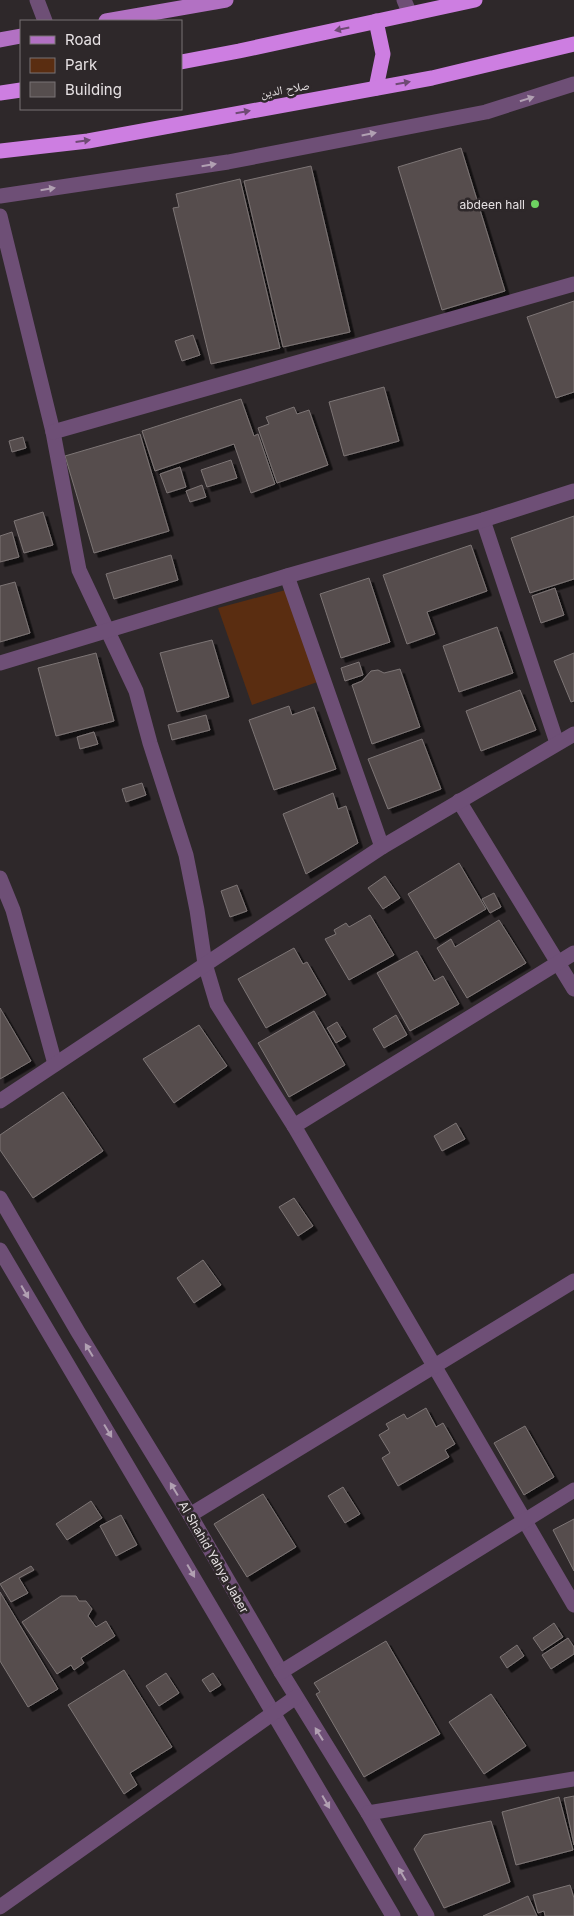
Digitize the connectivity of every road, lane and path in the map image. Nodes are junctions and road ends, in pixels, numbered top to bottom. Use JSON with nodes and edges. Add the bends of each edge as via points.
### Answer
{"nodes":[{"id":1,"x":37,"y":0,"type":"edge"},
{"id":2,"x":226,"y":0,"type":"edge"},
{"id":3,"x":475,"y":0,"type":"edge"},
{"id":4,"x":407,"y":7,"type":"edge"},
{"id":5,"x":45,"y":20,"type":"edge"},
{"id":6,"x":112,"y":20,"type":"edge"},
{"id":7,"x":376,"y":21,"type":"junction"},
{"id":8,"x":20,"y":36,"type":"edge"},
{"id":9,"x":0,"y":40,"type":"edge"},
{"id":10,"x":574,"y":44,"type":"edge"},
{"id":11,"x":182,"y":62,"type":"edge"},
{"id":12,"x":574,"y":84,"type":"edge"},
{"id":13,"x":376,"y":88,"type":"junction"},
{"id":14,"x":20,"y":90,"type":"edge"},
{"id":15,"x":0,"y":93,"type":"edge"},
{"id":16,"x":0,"y":151,"type":"edge"},
{"id":17,"x":0,"y":196,"type":"edge"},
{"id":18,"x":0,"y":216,"type":"edge"},
{"id":19,"x":574,"y":284,"type":"edge"},
{"id":20,"x":53,"y":432,"type":"junction"},
{"id":21,"x":574,"y":491,"type":"edge"},
{"id":22,"x":483,"y":520,"type":"junction"},
{"id":23,"x":287,"y":576,"type":"junction"},
{"id":24,"x":108,"y":630,"type":"junction"},
{"id":25,"x":0,"y":663,"type":"edge"},
{"id":26,"x":574,"y":734,"type":"edge"},
{"id":27,"x":557,"y":743,"type":"junction"},
{"id":28,"x":459,"y":801,"type":"junction"},
{"id":29,"x":382,"y":847,"type":"junction"},
{"id":30,"x":0,"y":878,"type":"edge"},
{"id":31,"x":574,"y":954,"type":"edge"},
{"id":32,"x":558,"y":963,"type":"junction"},
{"id":33,"x":204,"y":964,"type":"junction"},
{"id":34,"x":574,"y":989,"type":"edge"},
{"id":35,"x":55,"y":1064,"type":"junction"},
{"id":36,"x":0,"y":1101,"type":"edge"},
{"id":37,"x":294,"y":1126,"type":"junction"},
{"id":38,"x":0,"y":1198,"type":"edge"},
{"id":39,"x":0,"y":1250,"type":"edge"},
{"id":40,"x":574,"y":1281,"type":"edge"},
{"id":41,"x":434,"y":1365,"type":"junction"},
{"id":42,"x":574,"y":1490,"type":"edge"},
{"id":43,"x":190,"y":1515,"type":"junction"},
{"id":44,"x":525,"y":1519,"type":"junction"},
{"id":45,"x":574,"y":1605,"type":"edge"},
{"id":46,"x":281,"y":1672,"type":"junction"},
{"id":47,"x":296,"y":1696,"type":"junction"},
{"id":48,"x":274,"y":1712,"type":"junction"},
{"id":49,"x":574,"y":1779,"type":"edge"},
{"id":50,"x":368,"y":1813,"type":"junction"},
{"id":51,"x":0,"y":1907,"type":"edge"},
{"id":52,"x":393,"y":1916,"type":"edge"},
{"id":53,"x":426,"y":1916,"type":"edge"}],
"edges":[{"from":1,"to":5,"type":"street"},
{"from":2,"to":6,"type":"main road"},
{"from":3,"to":4,"type":"highway"},
{"from":4,"to":7,"type":"highway"},
{"from":7,"to":11,"type":"highway","one_way":true},
{"from":7,"to":13,"type":"highway","via":[[383,54]]},
{"from":8,"to":9,"type":"main road"},
{"from":13,"to":10,"type":"highway","name":"صلاح الدين","one_way":true},
{"from":17,"to":12,"type":"street","one_way":true,"via":[[228,162],[486,112]]},
{"from":16,"to":13,"type":"highway","name":"صلاح الدين","one_way":true,"via":[[88,141]]},
{"from":14,"to":15,"type":"highway"},
{"from":18,"to":20,"type":"street"},
{"from":19,"to":20,"type":"street"},
{"from":20,"to":24,"type":"street","via":[[79,570]]},
{"from":21,"to":22,"type":"street"},
{"from":22,"to":23,"type":"street"},
{"from":22,"to":27,"type":"street"},
{"from":23,"to":24,"type":"street"},
{"from":23,"to":29,"type":"street"},
{"from":24,"to":25,"type":"street"},
{"from":24,"to":33,"type":"street","via":[[136,691],[186,855]]},
{"from":26,"to":27,"type":"street"},
{"from":27,"to":28,"type":"street"},
{"from":28,"to":29,"type":"street"},
{"from":28,"to":32,"type":"street"},
{"from":29,"to":33,"type":"street"},
{"from":30,"to":35,"type":"street"},
{"from":31,"to":32,"type":"street"},
{"from":32,"to":34,"type":"street"},
{"from":32,"to":37,"type":"street"},
{"from":33,"to":35,"type":"street"},
{"from":33,"to":37,"type":"street","via":[[217,1004]]},
{"from":35,"to":36,"type":"street"},
{"from":37,"to":41,"type":"street"},
{"from":43,"to":38,"type":"street","name":"Al Shahid Yahya Jaber","one_way":true},
{"from":39,"to":48,"type":"street","one_way":true},
{"from":40,"to":41,"type":"street"},
{"from":41,"to":43,"type":"street"},
{"from":41,"to":44,"type":"street"},
{"from":42,"to":44,"type":"street"},
{"from":43,"to":46,"type":"street","name":"Al Shahid Yahya Jaber"},
{"from":44,"to":45,"type":"street"},
{"from":44,"to":46,"type":"street"},
{"from":46,"to":47,"type":"street","name":"Al Shahid Yahya Jaber"},
{"from":47,"to":48,"type":"street"},
{"from":50,"to":47,"type":"street","name":"Al Shahid Yahya Jaber","one_way":true},
{"from":48,"to":51,"type":"street"},
{"from":48,"to":52,"type":"street","one_way":true},
{"from":49,"to":50,"type":"street"},
{"from":53,"to":50,"type":"street","name":"Al Shahid Yahya Jaber","one_way":true}]}
